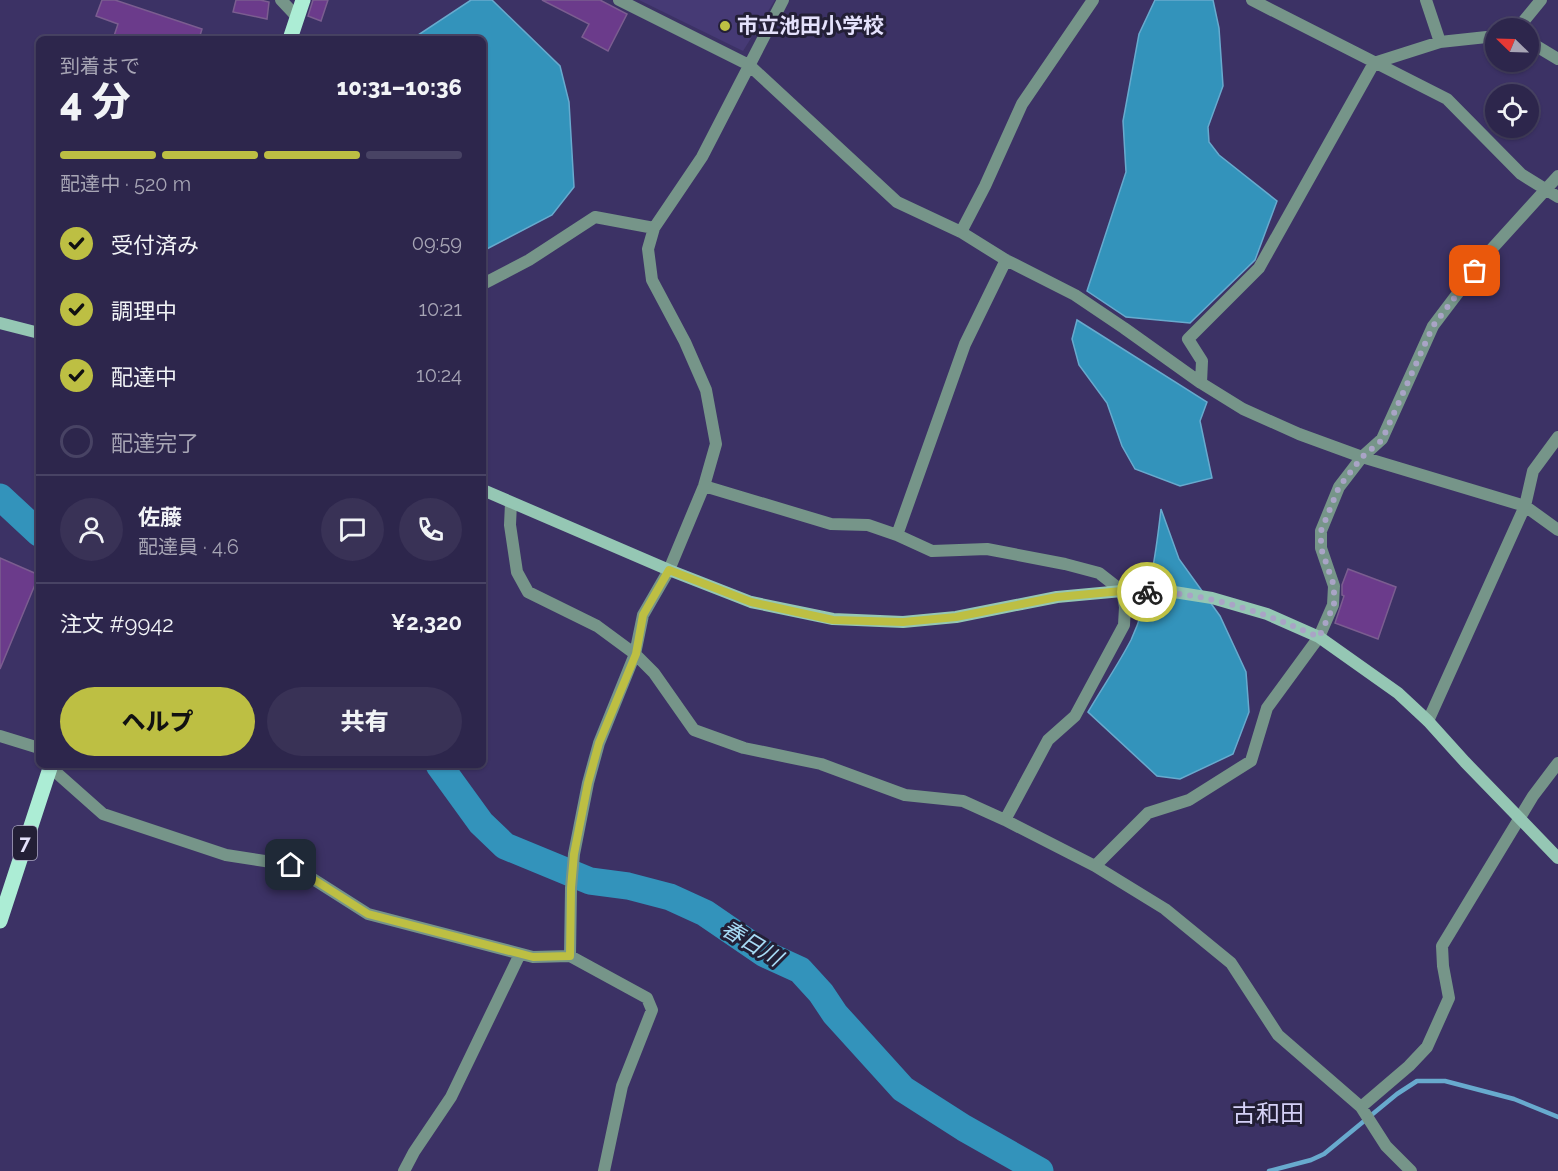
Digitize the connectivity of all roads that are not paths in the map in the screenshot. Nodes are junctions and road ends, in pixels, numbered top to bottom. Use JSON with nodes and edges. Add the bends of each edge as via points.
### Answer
{"nodes":[{"id":1,"x":281,"y":0,"type":"edge"},
{"id":2,"x":303,"y":0,"type":"edge"},
{"id":3,"x":619,"y":0,"type":"edge"},
{"id":4,"x":783,"y":0,"type":"edge"},
{"id":5,"x":1093,"y":0,"type":"edge"},
{"id":6,"x":1254,"y":0,"type":"edge"},
{"id":7,"x":1426,"y":0,"type":"edge"},
{"id":8,"x":1541,"y":0,"type":"edge"},
{"id":9,"x":297,"y":17,"type":"junction"},
{"id":10,"x":1526,"y":18,"type":"edge"},
{"id":11,"x":291,"y":36,"type":"edge"},
{"id":12,"x":1485,"y":37,"type":"edge"},
{"id":13,"x":1440,"y":42,"type":"junction"},
{"id":14,"x":1539,"y":47,"type":"edge"},
{"id":15,"x":1558,"y":58,"type":"edge"},
{"id":16,"x":1374,"y":63,"type":"junction"},
{"id":17,"x":749,"y":65,"type":"junction"},
{"id":18,"x":1558,"y":176,"type":"edge"},
{"id":19,"x":1545,"y":189,"type":"junction"},
{"id":20,"x":1558,"y":198,"type":"edge"},
{"id":21,"x":654,"y":228,"type":"junction"},
{"id":22,"x":961,"y":232,"type":"junction"},
{"id":23,"x":1006,"y":260,"type":"junction"},
{"id":24,"x":486,"y":282,"type":"edge"},
{"id":25,"x":0,"y":323,"type":"edge"},
{"id":26,"x":36,"y":332,"type":"edge"},
{"id":27,"x":1201,"y":383,"type":"junction"},
{"id":28,"x":1558,"y":436,"type":"edge"},
{"id":29,"x":1362,"y":457,"type":"junction"},
{"id":30,"x":704,"y":486,"type":"junction"},
{"id":31,"x":486,"y":491,"type":"edge"},
{"id":32,"x":511,"y":503,"type":"junction"},
{"id":33,"x":1525,"y":506,"type":"junction"},
{"id":34,"x":1558,"y":530,"type":"edge"},
{"id":35,"x":897,"y":535,"type":"junction"},
{"id":36,"x":669,"y":570,"type":"junction"},
{"id":37,"x":1122,"y":591,"type":"junction"},
{"id":38,"x":1319,"y":637,"type":"junction"},
{"id":39,"x":636,"y":654,"type":"junction"},
{"id":40,"x":1428,"y":721,"type":"junction"},
{"id":41,"x":0,"y":736,"type":"edge"},
{"id":42,"x":36,"y":747,"type":"edge"},
{"id":43,"x":1558,"y":763,"type":"edge"},
{"id":44,"x":50,"y":768,"type":"edge"},
{"id":45,"x":53,"y":768,"type":"edge"},
{"id":46,"x":1519,"y":819,"type":"junction"},
{"id":47,"x":1005,"y":820,"type":"junction"},
{"id":48,"x":1558,"y":858,"type":"edge"},
{"id":49,"x":1095,"y":866,"type":"junction"},
{"id":50,"x":0,"y":921,"type":"edge"},
{"id":51,"x":520,"y":954,"type":"junction"},
{"id":52,"x":570,"y":956,"type":"junction"},
{"id":53,"x":1361,"y":1107,"type":"junction"},
{"id":54,"x":404,"y":1171,"type":"edge"},
{"id":55,"x":604,"y":1171,"type":"edge"},
{"id":56,"x":1411,"y":1171,"type":"edge"}],
"edges":[{"from":1,"to":9,"type":"street"},
{"from":2,"to":9,"type":"main road"},
{"from":3,"to":17,"type":"street"},
{"from":4,"to":17,"type":"street"},
{"from":5,"to":22,"type":"street","via":[[1022,104]]},
{"from":6,"to":16,"type":"street"},
{"from":7,"to":13,"type":"street"},
{"from":8,"to":10,"type":"street"},
{"from":9,"to":11,"type":"main road"},
{"from":12,"to":13,"type":"street"},
{"from":13,"to":16,"type":"street"},
{"from":14,"to":15,"type":"street"},
{"from":16,"to":19,"type":"street","via":[[1447,99],[1521,174]]},
{"from":16,"to":27,"type":"street","via":[[1259,268],[1188,339],[1202,361]]},
{"from":17,"to":21,"type":"street","via":[[702,157]]},
{"from":17,"to":22,"type":"street","via":[[897,202]]},
{"from":18,"to":19,"type":"street"},
{"from":19,"to":20,"type":"street"},
{"from":19,"to":29,"type":"street","via":[[1489,252],[1433,326],[1382,440]]},
{"from":21,"to":24,"type":"street","via":[[595,217]]},
{"from":21,"to":30,"type":"street","via":[[648,249],[652,280],[706,390],[716,444]]},
{"from":22,"to":23,"type":"street"},
{"from":23,"to":27,"type":"street","via":[[1075,295]]},
{"from":23,"to":35,"type":"street","via":[[965,344]]},
{"from":25,"to":26,"type":"street"},
{"from":27,"to":29,"type":"street","via":[[1244,409]]},
{"from":28,"to":33,"type":"street","via":[[1533,471]]},
{"from":29,"to":33,"type":"street"},
{"from":29,"to":38,"type":"street","via":[[1339,487],[1321,531],[1321,548],[1334,586],[1334,605]]},
{"from":30,"to":35,"type":"street","via":[[831,524],[868,525]]},
{"from":30,"to":36,"type":"street"},
{"from":31,"to":32,"type":"street"},
{"from":32,"to":36,"type":"street"},
{"from":32,"to":39,"type":"street","via":[[517,572],[528,592],[597,626]]},
{"from":33,"to":34,"type":"street"},
{"from":33,"to":40,"type":"street"},
{"from":35,"to":37,"type":"street","via":[[932,551],[987,549],[1065,564],[1099,573]]},
{"from":36,"to":37,"type":"street","via":[[751,602],[833,620],[903,622],[956,617],[1057,597]]},
{"from":36,"to":39,"type":"street","via":[[643,615]]},
{"from":37,"to":38,"type":"street","via":[[1174,592],[1212,598],[1267,614]]},
{"from":37,"to":47,"type":"street","via":[[1124,625],[1075,716],[1048,740]]},
{"from":38,"to":40,"type":"street","via":[[1398,693]]},
{"from":38,"to":49,"type":"street","via":[[1267,708],[1251,761],[1189,800],[1148,813]]},
{"from":39,"to":47,"type":"street","via":[[694,730],[744,748],[821,764],[905,795],[963,801]]},
{"from":39,"to":52,"type":"street","via":[[599,743],[588,783],[574,854]]},
{"from":40,"to":46,"type":"street"},
{"from":41,"to":42,"type":"street"},
{"from":43,"to":46,"type":"street"},
{"from":44,"to":50,"type":"main road","number":"7"},
{"from":45,"to":51,"type":"street","via":[[103,814],[225,855],[291,865],[368,914]]},
{"from":46,"to":48,"type":"street"},
{"from":46,"to":53,"type":"street","via":[[1442,946],[1449,998],[1427,1047]]},
{"from":47,"to":49,"type":"street"},
{"from":49,"to":53,"type":"street","via":[[1165,909],[1231,963],[1278,1035]]},
{"from":51,"to":52,"type":"street"},
{"from":51,"to":54,"type":"street","via":[[450,1097]]},
{"from":52,"to":55,"type":"street","via":[[647,998],[652,1010],[622,1086]]},
{"from":53,"to":56,"type":"street","via":[[1386,1146]]}]}
